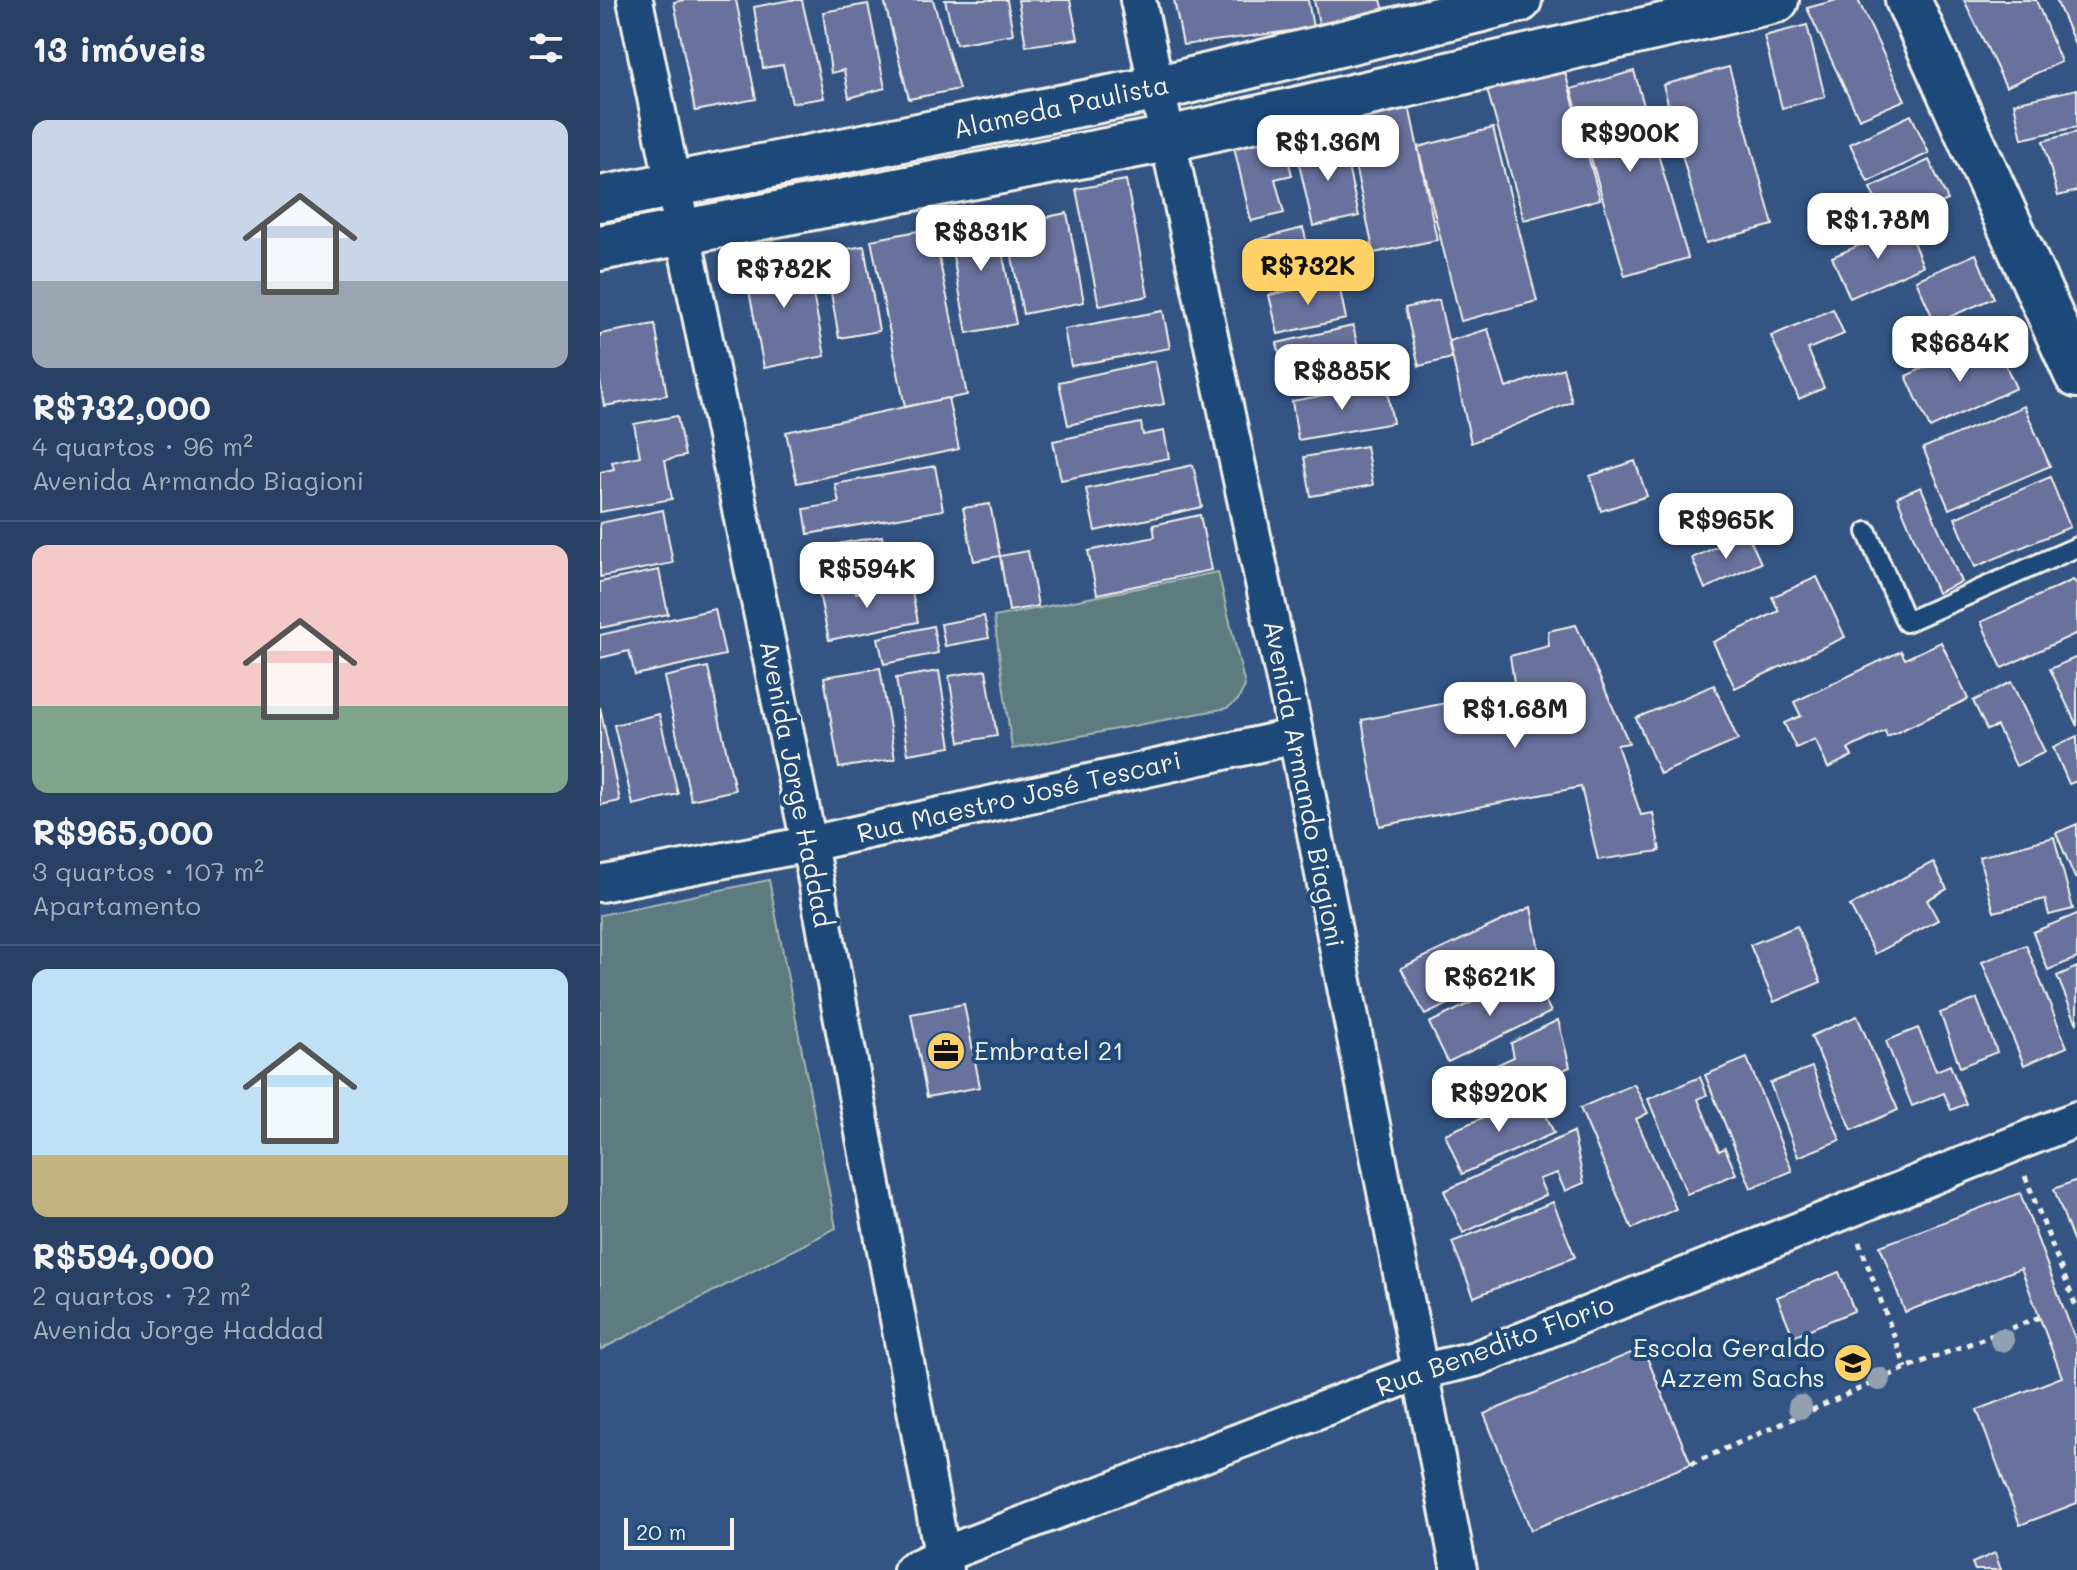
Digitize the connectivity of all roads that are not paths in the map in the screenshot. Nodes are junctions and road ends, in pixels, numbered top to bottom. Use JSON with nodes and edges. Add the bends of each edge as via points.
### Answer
{"nodes":[{"id":1,"x":635,"y":0,"type":"edge"},
{"id":2,"x":1138,"y":0,"type":"edge"},
{"id":3,"x":1519,"y":0,"type":"edge"},
{"id":4,"x":1776,"y":0,"type":"edge"},
{"id":5,"x":1908,"y":0,"type":"edge"},
{"id":6,"x":1155,"y":89,"type":"junction"},
{"id":7,"x":1168,"y":139,"type":"junction"},
{"id":8,"x":673,"y":185,"type":"junction"},
{"id":9,"x":600,"y":199,"type":"edge"},
{"id":10,"x":684,"y":233,"type":"junction"},
{"id":11,"x":600,"y":248,"type":"edge"},
{"id":12,"x":2077,"y":375,"type":"edge"},
{"id":13,"x":1867,"y":532,"type":"dead end"},
{"id":14,"x":2077,"y":547,"type":"edge"},
{"id":15,"x":1296,"y":736,"type":"junction"},
{"id":16,"x":809,"y":844,"type":"junction"},
{"id":17,"x":600,"y":884,"type":"edge"},
{"id":18,"x":2077,"y":1119,"type":"edge"},
{"id":19,"x":1419,"y":1372,"type":"junction"},
{"id":20,"x":944,"y":1563,"type":"edge"},
{"id":21,"x":911,"y":1570,"type":"edge"},
{"id":22,"x":1459,"y":1570,"type":"edge"}],
"edges":[{"from":1,"to":8,"type":"street","name":"Avenida Jorge Haddad"},
{"from":2,"to":6,"type":"street","name":"Avenida Armando Biagioni"},
{"from":3,"to":6,"type":"main road","name":"Alameda Paulista"},
{"from":4,"to":7,"type":"main road","name":"Alameda Paulista"},
{"from":5,"to":12,"type":"main road"},
{"from":6,"to":7,"type":"street","name":"Avenida Armando Biagioni"},
{"from":6,"to":8,"type":"main road","name":"Alameda Paulista"},
{"from":7,"to":10,"type":"main road","name":"Alameda Paulista"},
{"from":7,"to":15,"type":"street","name":"Avenida Armando Biagioni"},
{"from":8,"to":9,"type":"main road","name":"Alameda Paulista"},
{"from":8,"to":10,"type":"street","name":"Avenida Jorge Haddad"},
{"from":10,"to":11,"type":"main road","name":"Alameda Paulista"},
{"from":10,"to":16,"type":"street","name":"Avenida Jorge Haddad"},
{"from":13,"to":14,"type":"lane","via":[[1906,622]]},
{"from":15,"to":16,"type":"street","name":"Rua Maestro José Tescari"},
{"from":15,"to":19,"type":"street","name":"Avenida Armando Biagioni"},
{"from":16,"to":17,"type":"street","name":"Rua Maestro José Tescari"},
{"from":16,"to":20,"type":"street","name":"Avenida Jorge Haddad"},
{"from":18,"to":19,"type":"street","name":"Rua Benedito Florio","via":[[1475,1359]]},
{"from":19,"to":20,"type":"street","name":"Rua Benedito Florio"},
{"from":19,"to":22,"type":"street","name":"Avenida Armando Biagioni"},
{"from":20,"to":21,"type":"street","name":"Rua Benedito Florio"}]}
